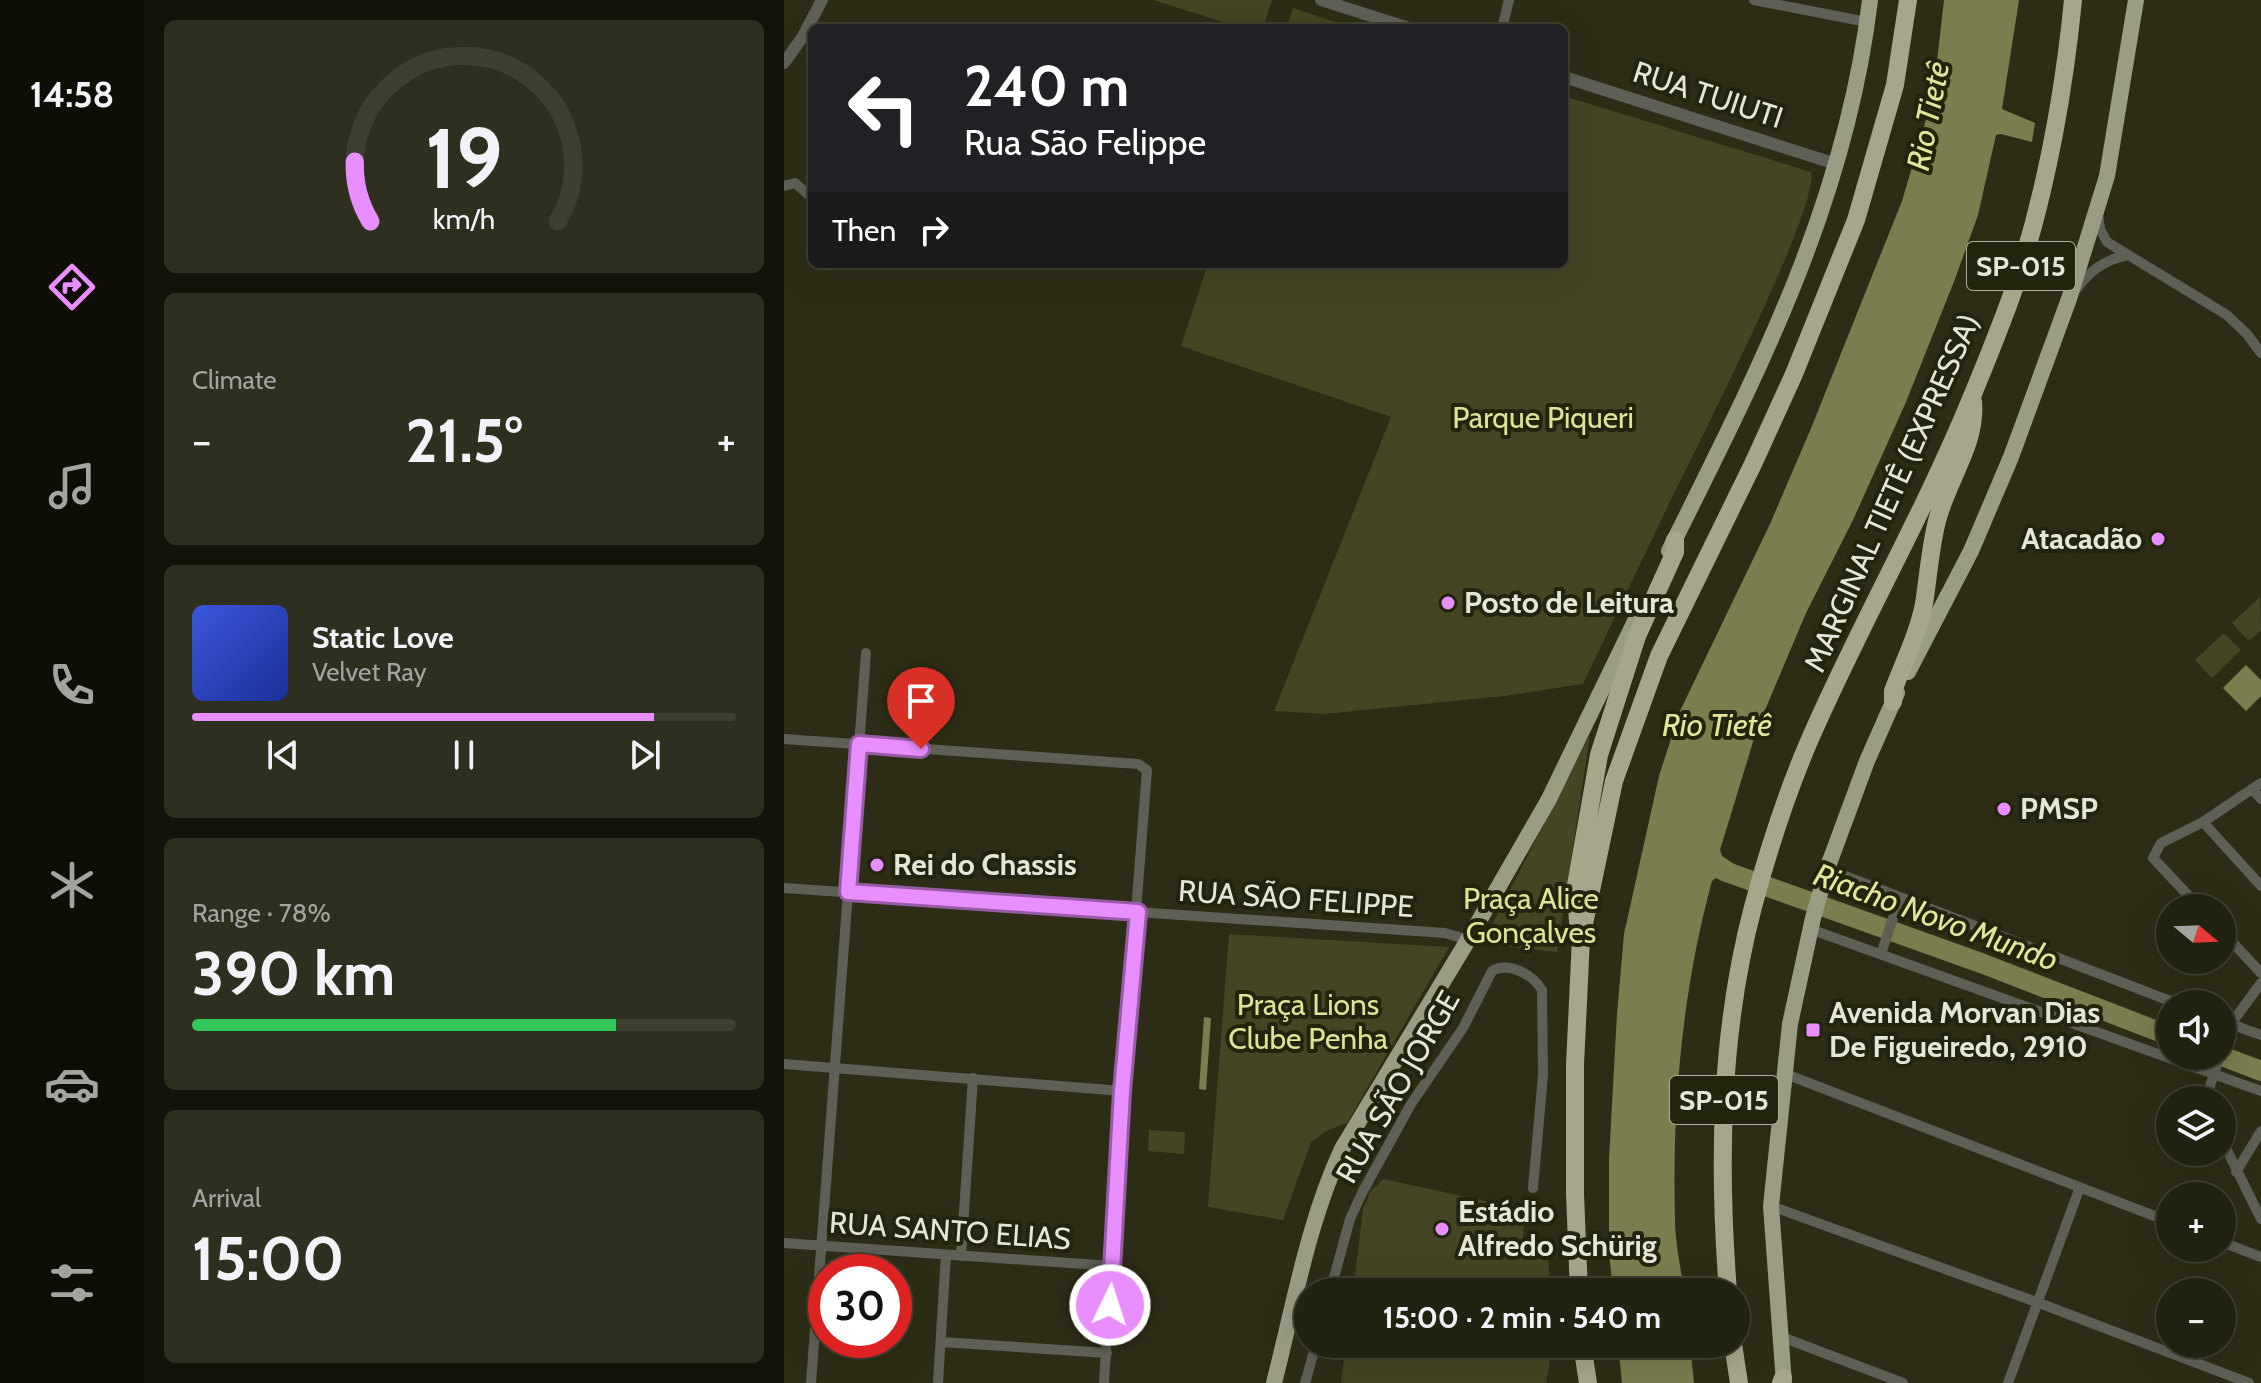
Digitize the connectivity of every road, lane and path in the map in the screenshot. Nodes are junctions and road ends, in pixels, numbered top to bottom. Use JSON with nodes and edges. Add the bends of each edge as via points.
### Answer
{"nodes":[{"id":1,"x":822,"y":0,"type":"edge"},
{"id":2,"x":1321,"y":0,"type":"edge"},
{"id":3,"x":1509,"y":0,"type":"edge"},
{"id":4,"x":1754,"y":0,"type":"edge"},
{"id":5,"x":1870,"y":0,"type":"edge"},
{"id":6,"x":1908,"y":0,"type":"edge"},
{"id":7,"x":2073,"y":0,"type":"edge"},
{"id":8,"x":2136,"y":0,"type":"edge"},
{"id":9,"x":1867,"y":22,"type":"junction"},
{"id":10,"x":809,"y":24,"type":"edge"},
{"id":11,"x":1396,"y":24,"type":"edge"},
{"id":12,"x":1503,"y":24,"type":"edge"},
{"id":13,"x":808,"y":27,"type":"edge"},
{"id":14,"x":784,"y":63,"type":"edge"},
{"id":15,"x":1568,"y":78,"type":"edge"},
{"id":16,"x":1836,"y":164,"type":"junction"},
{"id":17,"x":784,"y":186,"type":"edge"},
{"id":18,"x":808,"y":194,"type":"edge"},
{"id":19,"x":2097,"y":211,"type":"junction"},
{"id":20,"x":2128,"y":255,"type":"junction"},
{"id":21,"x":2069,"y":299,"type":"junction"},
{"id":22,"x":2261,"y":353,"type":"edge"},
{"id":23,"x":1972,"y":397,"type":"junction"},
{"id":24,"x":1675,"y":540,"type":"junction"},
{"id":25,"x":866,"y":653,"type":"dead end"},
{"id":26,"x":1893,"y":702,"type":"junction"},
{"id":27,"x":784,"y":739,"type":"edge"},
{"id":28,"x":859,"y":744,"type":"junction"},
{"id":29,"x":2257,"y":786,"type":"edge"},
{"id":30,"x":2261,"y":799,"type":"edge"},
{"id":31,"x":2203,"y":822,"type":"junction"},
{"id":32,"x":1827,"y":869,"type":"junction"},
{"id":33,"x":2261,"y":886,"type":"edge"},
{"id":34,"x":784,"y":888,"type":"edge"},
{"id":35,"x":848,"y":892,"type":"junction"},
{"id":36,"x":2187,"y":894,"type":"edge"},
{"id":37,"x":1900,"y":897,"type":"junction"},
{"id":38,"x":1138,"y":912,"type":"junction"},
{"id":39,"x":1812,"y":923,"type":"junction"},
{"id":40,"x":1581,"y":938,"type":"junction"},
{"id":41,"x":1468,"y":940,"type":"junction"},
{"id":42,"x":2236,"y":946,"type":"edge"},
{"id":43,"x":1881,"y":954,"type":"junction"},
{"id":44,"x":2261,"y":973,"type":"edge"},
{"id":45,"x":2261,"y":983,"type":"edge"},
{"id":46,"x":2156,"y":996,"type":"edge"},
{"id":47,"x":2236,"y":1012,"type":"edge"},
{"id":48,"x":2236,"y":1026,"type":"edge"},
{"id":49,"x":2261,"y":1035,"type":"edge"},
{"id":50,"x":2156,"y":1044,"type":"edge"},
{"id":51,"x":784,"y":1064,"type":"edge"},
{"id":52,"x":835,"y":1067,"type":"junction"},
{"id":53,"x":2227,"y":1070,"type":"edge"},
{"id":54,"x":1783,"y":1073,"type":"junction"},
{"id":55,"x":973,"y":1078,"type":"junction"},
{"id":56,"x":1122,"y":1091,"type":"junction"},
{"id":57,"x":2261,"y":1091,"type":"edge"},
{"id":58,"x":2261,"y":1131,"type":"edge"},
{"id":59,"x":2233,"y":1166,"type":"edge"},
{"id":60,"x":2236,"y":1172,"type":"junction"},
{"id":61,"x":2080,"y":1187,"type":"junction"},
{"id":62,"x":1533,"y":1188,"type":"dead end"},
{"id":63,"x":1771,"y":1206,"type":"junction"},
{"id":64,"x":2156,"y":1217,"type":"edge"},
{"id":65,"x":2261,"y":1219,"type":"edge"},
{"id":66,"x":784,"y":1243,"type":"edge"},
{"id":67,"x":822,"y":1246,"type":"junction"},
{"id":68,"x":2236,"y":1247,"type":"edge"},
{"id":69,"x":946,"y":1255,"type":"junction"},
{"id":70,"x":961,"y":1256,"type":"junction"},
{"id":71,"x":2261,"y":1257,"type":"edge"},
{"id":72,"x":1112,"y":1266,"type":"junction"},
{"id":73,"x":1334,"y":1278,"type":"edge"},
{"id":74,"x":1578,"y":1278,"type":"edge"},
{"id":75,"x":1727,"y":1278,"type":"edge"},
{"id":76,"x":2039,"y":1303,"type":"junction"},
{"id":77,"x":1779,"y":1336,"type":"junction"},
{"id":78,"x":941,"y":1342,"type":"junction"},
{"id":79,"x":1107,"y":1353,"type":"junction"},
{"id":80,"x":1312,"y":1358,"type":"edge"},
{"id":81,"x":1584,"y":1358,"type":"edge"},
{"id":82,"x":1735,"y":1358,"type":"edge"},
{"id":83,"x":1782,"y":1381,"type":"edge"},
{"id":84,"x":811,"y":1383,"type":"edge"},
{"id":85,"x":938,"y":1383,"type":"edge"},
{"id":86,"x":1104,"y":1383,"type":"edge"},
{"id":87,"x":1274,"y":1383,"type":"edge"},
{"id":88,"x":1305,"y":1383,"type":"edge"},
{"id":89,"x":1588,"y":1383,"type":"edge"},
{"id":90,"x":1739,"y":1383,"type":"edge"},
{"id":91,"x":1903,"y":1383,"type":"edge"},
{"id":92,"x":2008,"y":1383,"type":"edge"},
{"id":93,"x":2249,"y":1383,"type":"edge"}],
"edges":[{"from":1,"to":10,"type":"street"},
{"from":2,"to":11,"type":"street"},
{"from":3,"to":12,"type":"street"},
{"from":4,"to":9,"type":"street"},
{"from":5,"to":9,"type":"highway"},
{"from":6,"to":40,"type":"highway","via":[[1895,85],[1856,220],[1794,374],[1659,656],[1614,781]]},
{"from":7,"to":23,"type":"highway","name":"MARGINAL TIETÊ (EXPRESSA)","number":"SP-015","via":[[2043,184],[2019,274]]},
{"from":8,"to":19,"type":"highway"},
{"from":9,"to":16,"type":"highway"},
{"from":13,"to":14,"type":"street"},
{"from":15,"to":16,"type":"street","name":"RUA TUIUTI"},
{"from":16,"to":24,"type":"highway","via":[[1785,312]]},
{"from":17,"to":18,"type":"street","via":[[795,183]]},
{"from":19,"to":20,"type":"street","via":[[2102,236]]},
{"from":19,"to":21,"type":"highway"},
{"from":20,"to":21,"type":"street","via":[[2103,263]]},
{"from":20,"to":22,"type":"street","via":[[2227,315]]},
{"from":21,"to":26,"type":"highway","via":[[1971,551]]},
{"from":23,"to":26,"type":"highway","via":[[1972,430],[1943,498],[1923,606]]},
{"from":23,"to":75,"type":"highway","name":"MARGINAL TIETÊ (EXPRESSA)","number":"SP-015","via":[[1809,741],[1753,909],[1725,1068],[1721,1207]]},
{"from":24,"to":40,"type":"highway","via":[[1599,755],[1576,885]]},
{"from":24,"to":41,"type":"highway","via":[[1549,799]]},
{"from":25,"to":28,"type":"street"},
{"from":26,"to":32,"type":"highway"},
{"from":27,"to":28,"type":"street"},
{"from":28,"to":35,"type":"street"},
{"from":28,"to":38,"type":"street","via":[[1145,767]]},
{"from":29,"to":30,"type":"street"},
{"from":29,"to":31,"type":"street"},
{"from":31,"to":33,"type":"street"},
{"from":31,"to":36,"type":"street","via":[[2161,843],[2153,858]]},
{"from":32,"to":37,"type":"street"},
{"from":32,"to":39,"type":"highway"},
{"from":34,"to":35,"type":"street","name":"RUA SÃO FELIPPE"},
{"from":35,"to":38,"type":"street","name":"RUA SÃO FELIPPE"},
{"from":35,"to":52,"type":"street"},
{"from":37,"to":43,"type":"street"},
{"from":37,"to":46,"type":"street"},
{"from":38,"to":41,"type":"street","name":"RUA SÃO FELIPPE","via":[[1445,933]]},
{"from":38,"to":56,"type":"street"},
{"from":39,"to":43,"type":"street"},
{"from":39,"to":54,"type":"highway"},
{"from":40,"to":74,"type":"highway","via":[[1575,1065]]},
{"from":41,"to":87,"type":"highway","via":[[1331,1173]]},
{"from":42,"to":44,"type":"street"},
{"from":43,"to":50,"type":"street"},
{"from":45,"to":47,"type":"street"},
{"from":48,"to":49,"type":"street"},
{"from":51,"to":52,"type":"street"},
{"from":52,"to":55,"type":"street"},
{"from":52,"to":67,"type":"street"},
{"from":53,"to":57,"type":"street"},
{"from":54,"to":61,"type":"street"},
{"from":54,"to":63,"type":"highway"},
{"from":55,"to":56,"type":"street"},
{"from":55,"to":70,"type":"street"},
{"from":56,"to":72,"type":"street"},
{"from":58,"to":60,"type":"street"},
{"from":59,"to":60,"type":"street"},
{"from":60,"to":65,"type":"street"},
{"from":61,"to":64,"type":"street"},
{"from":61,"to":76,"type":"street"},
{"from":62,"to":73,"type":"street","name":"RUA SÃO JORGE","via":[[1543,1075],[1542,990],[1529,976],[1499,967],[1411,1104],[1363,1191]]},
{"from":63,"to":76,"type":"street"},
{"from":63,"to":77,"type":"highway"},
{"from":66,"to":67,"type":"street","name":"RUA SANTO ELIAS"},
{"from":67,"to":69,"type":"street","name":"RUA SANTO ELIAS"},
{"from":67,"to":84,"type":"street"},
{"from":68,"to":71,"type":"street"},
{"from":69,"to":70,"type":"street","name":"RUA SANTO ELIAS"},
{"from":69,"to":78,"type":"street"},
{"from":70,"to":72,"type":"street","name":"RUA SANTO ELIAS"},
{"from":72,"to":79,"type":"street"},
{"from":76,"to":92,"type":"street"},
{"from":76,"to":93,"type":"street"},
{"from":77,"to":83,"type":"highway"},
{"from":77,"to":91,"type":"street"},
{"from":78,"to":79,"type":"street"},
{"from":78,"to":85,"type":"street"},
{"from":79,"to":86,"type":"street"},
{"from":80,"to":88,"type":"street"},
{"from":81,"to":89,"type":"highway"},
{"from":82,"to":90,"type":"highway"}]}
